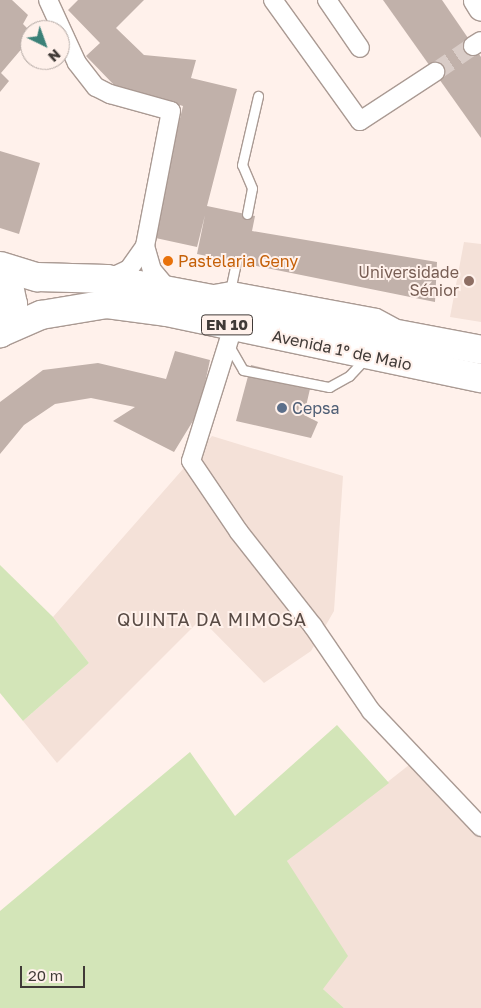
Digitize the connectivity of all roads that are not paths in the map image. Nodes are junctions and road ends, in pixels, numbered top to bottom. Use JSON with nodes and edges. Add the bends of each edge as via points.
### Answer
{"nodes":[{"id":1,"x":48,"y":0,"type":"edge"},
{"id":2,"x":273,"y":0,"type":"edge"},
{"id":3,"x":327,"y":0,"type":"edge"},
{"id":4,"x":476,"y":0,"type":"edge"},
{"id":5,"x":481,"y":8,"type":"edge"},
{"id":6,"x":360,"y":48,"type":"dead end"},
{"id":7,"x":435,"y":72,"type":"tunnel mouth"},
{"id":8,"x":258,"y":96,"type":"dead end"},
{"id":9,"x":247,"y":214,"type":"dead end"},
{"id":10,"x":146,"y":246,"type":"junction"},
{"id":11,"x":236,"y":262,"type":"dead end"},
{"id":12,"x":0,"y":266,"type":"edge"},
{"id":13,"x":0,"y":271,"type":"edge"},
{"id":14,"x":107,"y":280,"type":"junction"},
{"id":15,"x":231,"y":286,"type":"junction"},
{"id":16,"x":180,"y":292,"type":"junction"},
{"id":17,"x":0,"y":333,"type":"edge"},
{"id":18,"x":230,"y":335,"type":"junction"},
{"id":19,"x":431,"y":343,"type":"junction"},
{"id":20,"x":481,"y":350,"type":"edge"},
{"id":21,"x":368,"y":356,"type":"junction"},
{"id":22,"x":481,"y":378,"type":"edge"},
{"id":23,"x":481,"y":827,"type":"edge"}],
"edges":[{"from":1,"to":10,"type":"street","via":[[77,62],[96,87],[171,111]]},
{"from":2,"to":7,"type":"street","via":[[360,121]]},
{"from":3,"to":6,"type":"street"},
{"from":4,"to":5,"type":"street"},
{"from":8,"to":9,"type":"lane","via":[[242,164],[252,188]]},
{"from":10,"to":14,"type":"street","via":[[130,269]]},
{"from":10,"to":16,"type":"street","via":[[152,270]]},
{"from":11,"to":15,"type":"lane"},
{"from":12,"to":14,"type":"main road","name":"Avenida 1º de Maio","number":"EN 10","via":[[37,277]]},
{"from":13,"to":17,"type":"main road","via":[[8,281],[13,304]]},
{"from":14,"to":16,"type":"main road","name":"Avenida 1º de Maio","number":"EN 10"},
{"from":15,"to":16,"type":"lane","name":"Avenida 1º de Maio"},
{"from":15,"to":19,"type":"lane","name":"Avenida 1º de Maio","via":[[377,313]]},
{"from":16,"to":19,"type":"main road","name":"Avenida 1º de Maio","number":"EN 10"},
{"from":17,"to":18,"type":"main road","name":"Avenida 1º de Maio","number":"EN 10","via":[[40,315],[107,304],[167,312]]},
{"from":18,"to":21,"type":"main road","name":"Avenida 1º de Maio","number":"EN 10"},
{"from":18,"to":21,"type":"lane","via":[[243,370],[329,387],[349,376]]},
{"from":18,"to":23,"type":"street","via":[[190,461],[239,532],[313,626],[371,711]]},
{"from":19,"to":20,"type":"main road","name":"Avenida 1º de Maio","number":"EN 10"},
{"from":21,"to":22,"type":"main road","name":"Avenida 1º de Maio","number":"EN 10"}]}
